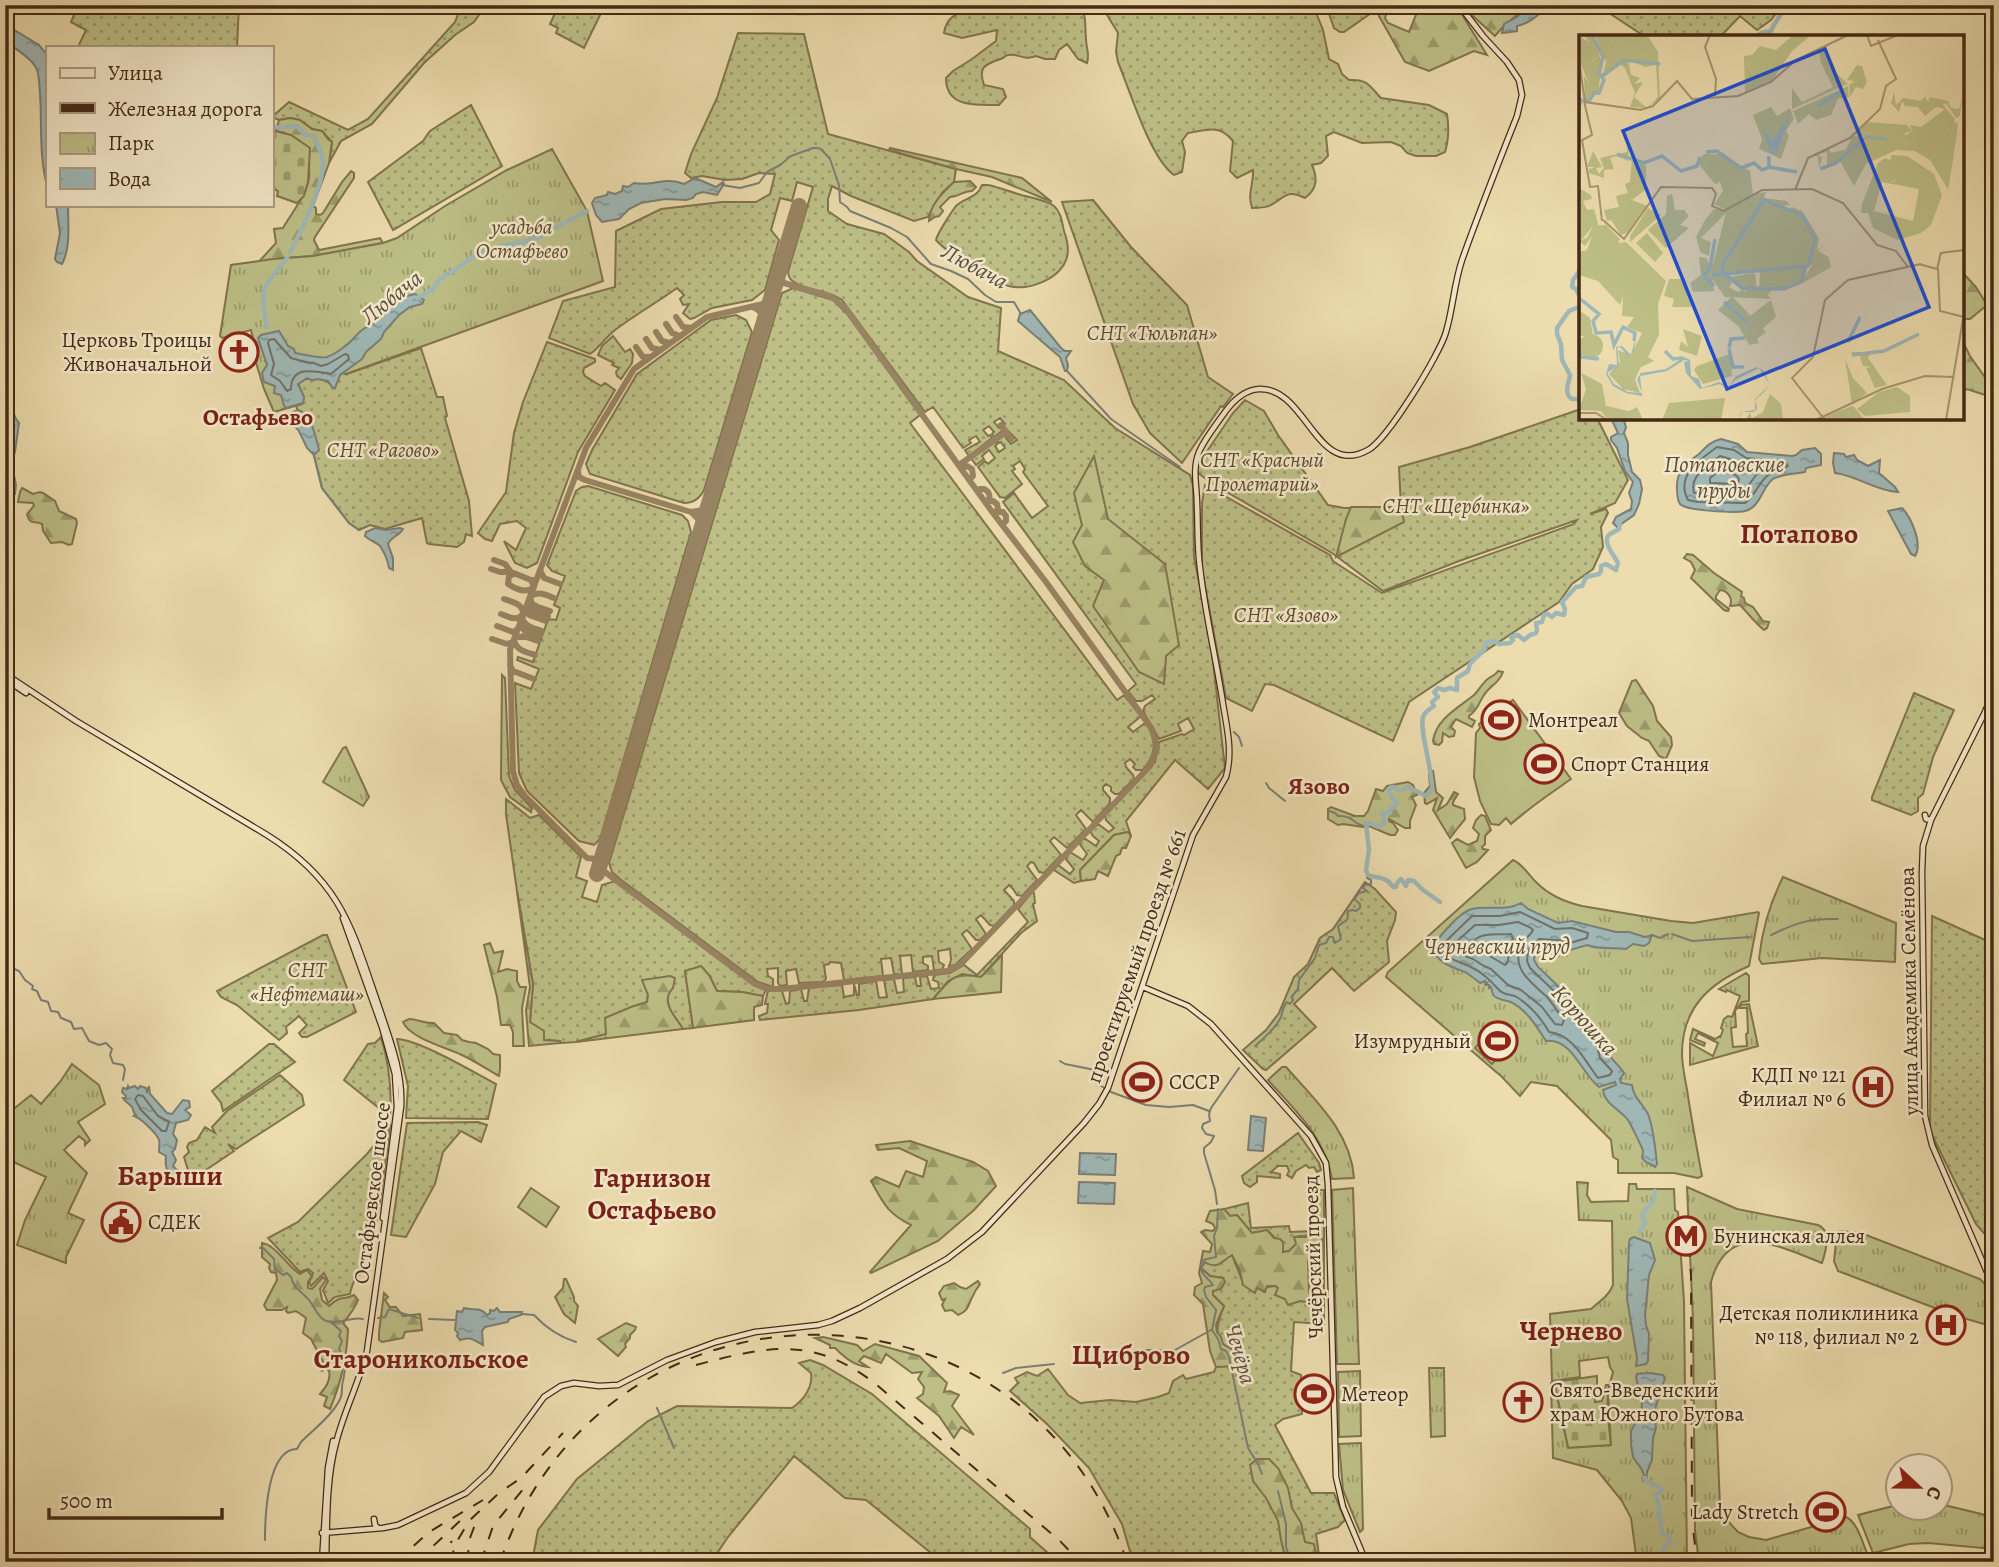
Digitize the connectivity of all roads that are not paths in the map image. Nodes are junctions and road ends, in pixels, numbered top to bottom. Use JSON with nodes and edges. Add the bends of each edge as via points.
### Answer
{"nodes":[{"id":1,"x":1460,"y":5,"type":"edge"},
{"id":2,"x":5,"y":677,"type":"edge"},
{"id":3,"x":1994,"y":694,"type":"edge"},
{"id":4,"x":1985,"y":711,"type":"junction"},
{"id":5,"x":1994,"y":715,"type":"edge"},
{"id":6,"x":1925,"y":815,"type":"dead end"},
{"id":7,"x":1931,"y":820,"type":"junction"},
{"id":8,"x":1143,"y":987,"type":"junction"},
{"id":9,"x":1994,"y":1288,"type":"edge"},
{"id":10,"x":374,"y":1519,"type":"dead end"},
{"id":11,"x":379,"y":1529,"type":"junction"},
{"id":12,"x":325,"y":1533,"type":"junction"},
{"id":13,"x":324,"y":1562,"type":"edge"},
{"id":14,"x":1366,"y":1562,"type":"edge"}],
"edges":[{"from":1,"to":8,"type":"main road","name":"проектируемый проезд № 661","via":[[1514,71],[1522,94],[1463,258],[1446,333],[1432,364],[1381,440],[1367,451],[1350,455],[1332,450],[1284,396],[1260,389],[1246,392],[1230,405],[1197,455],[1199,566],[1230,751],[1226,777],[1187,851]]},
{"from":2,"to":12,"type":"main road","name":"Остафьевское шоссе","via":[[297,856],[335,899],[358,944],[396,1059],[401,1101],[368,1342],[336,1442]]},
{"from":3,"to":4,"type":"main road","name":"улица Академика Семёнова"},
{"from":4,"to":5,"type":"main road"},
{"from":4,"to":7,"type":"main road","name":"улица Академика Семёнова"},
{"from":6,"to":7,"type":"main road"},
{"from":7,"to":9,"type":"main road","name":"улица Академика Семёнова","via":[[1922,864],[1925,1116],[1932,1145]]},
{"from":8,"to":11,"type":"main road","name":"проектируемый проезд № 661","via":[[1099,1104],[982,1232],[947,1259],[826,1323],[716,1342],[618,1385],[574,1383],[556,1388],[540,1401],[475,1487],[411,1521]]},
{"from":8,"to":14,"type":"main road","name":"Чечёрский проезд","via":[[1188,1006],[1209,1022],[1307,1131],[1324,1159],[1336,1477]]},
{"from":10,"to":11,"type":"main road"},
{"from":11,"to":12,"type":"main road","name":"проектируемый проезд № 661"},
{"from":12,"to":13,"type":"main road","name":"Остафьевское шоссе"}]}
